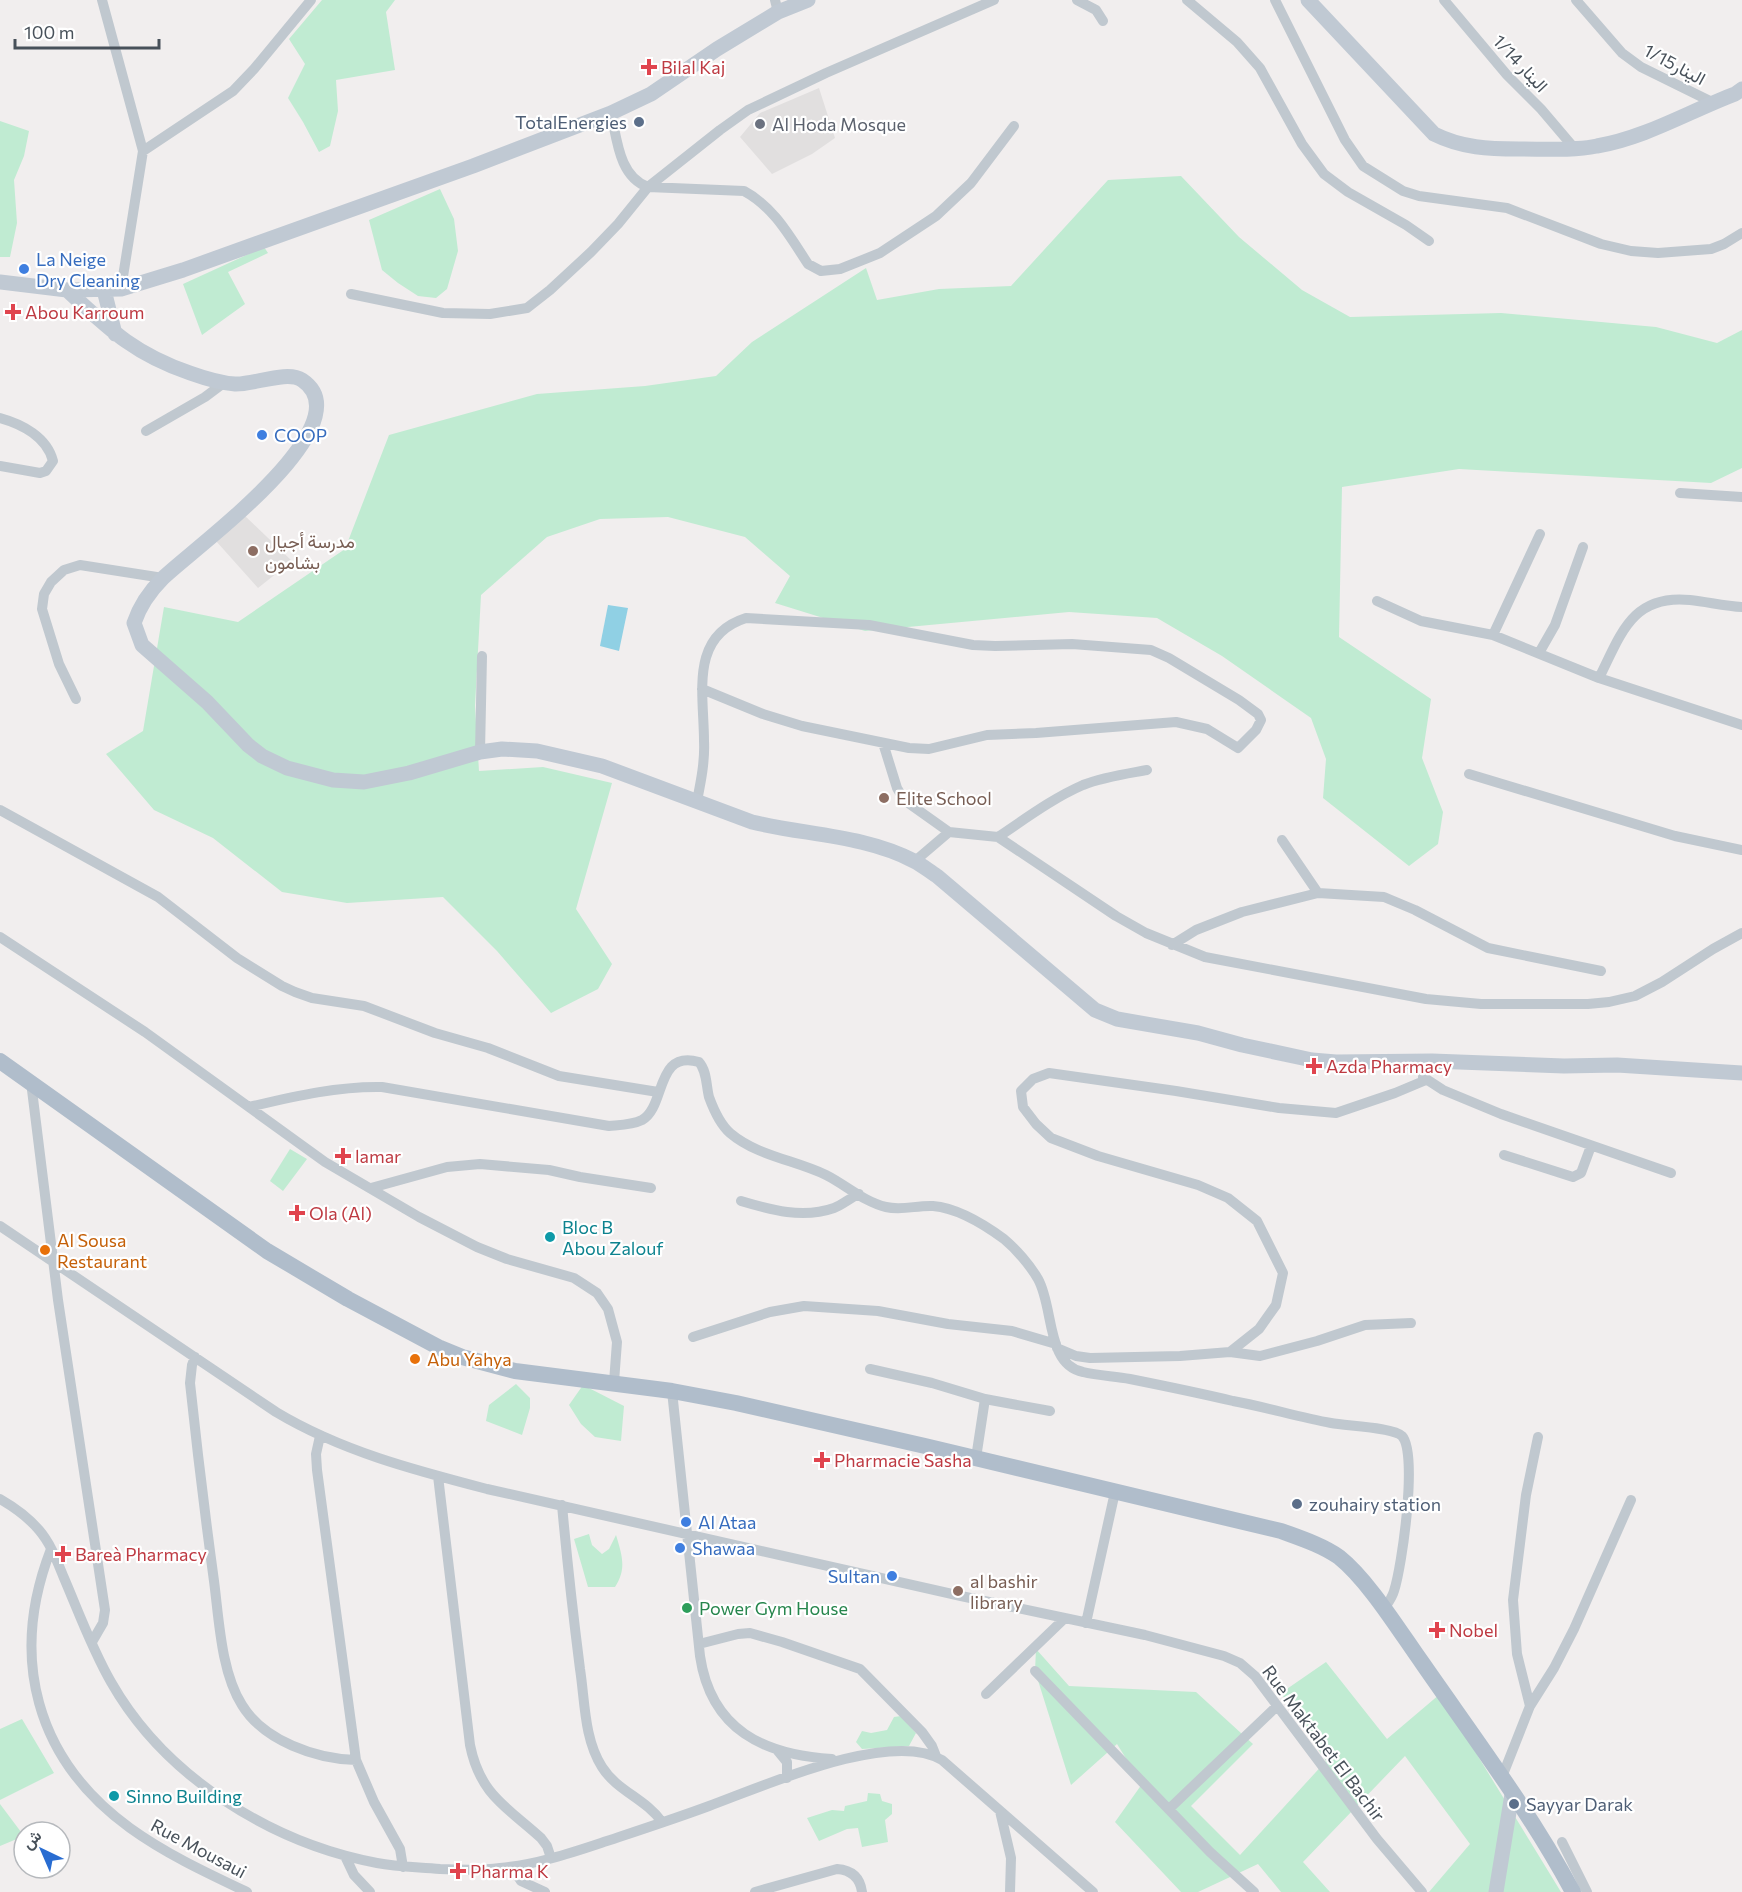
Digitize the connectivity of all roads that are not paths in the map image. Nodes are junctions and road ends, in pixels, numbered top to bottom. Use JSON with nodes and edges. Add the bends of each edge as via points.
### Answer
{"nodes":[{"id":1,"x":102,"y":0,"type":"edge"},
{"id":2,"x":311,"y":0,"type":"edge"},
{"id":3,"x":808,"y":0,"type":"edge"},
{"id":4,"x":994,"y":0,"type":"edge"},
{"id":5,"x":1077,"y":0,"type":"edge"},
{"id":6,"x":1187,"y":0,"type":"edge"},
{"id":7,"x":1275,"y":0,"type":"edge"},
{"id":8,"x":1308,"y":0,"type":"edge"},
{"id":9,"x":1444,"y":0,"type":"edge"},
{"id":10,"x":1576,"y":0,"type":"edge"},
{"id":11,"x":776,"y":6,"type":"edge"},
{"id":12,"x":1103,"y":21,"type":"dead end"},
{"id":13,"x":1742,"y":89,"type":"edge"},
{"id":14,"x":1712,"y":102,"type":"junction"},
{"id":15,"x":611,"y":113,"type":"junction"},
{"id":16,"x":1014,"y":126,"type":"dead end"},
{"id":17,"x":1575,"y":149,"type":"junction"},
{"id":18,"x":143,"y":152,"type":"junction"},
{"id":19,"x":648,"y":186,"type":"junction"},
{"id":20,"x":1742,"y":233,"type":"edge"},
{"id":21,"x":1429,"y":241,"type":"dead end"},
{"id":22,"x":0,"y":282,"type":"edge"},
{"id":23,"x":121,"y":289,"type":"junction"},
{"id":24,"x":66,"y":290,"type":"junction"},
{"id":25,"x":104,"y":290,"type":"junction"},
{"id":26,"x":351,"y":294,"type":"dead end"},
{"id":27,"x":115,"y":334,"type":"junction"},
{"id":28,"x":225,"y":382,"type":"junction"},
{"id":29,"x":0,"y":418,"type":"edge"},
{"id":30,"x":146,"y":431,"type":"dead end"},
{"id":31,"x":0,"y":466,"type":"edge"},
{"id":32,"x":1680,"y":493,"type":"dead end"},
{"id":33,"x":1742,"y":497,"type":"edge"},
{"id":34,"x":1540,"y":534,"type":"dead end"},
{"id":35,"x":1583,"y":547,"type":"dead end"},
{"id":36,"x":163,"y":578,"type":"junction"},
{"id":37,"x":1377,"y":601,"type":"dead end"},
{"id":38,"x":1742,"y":607,"type":"edge"},
{"id":39,"x":1492,"y":634,"type":"junction"},
{"id":40,"x":1539,"y":654,"type":"junction"},
{"id":41,"x":482,"y":656,"type":"dead end"},
{"id":42,"x":1599,"y":678,"type":"junction"},
{"id":43,"x":702,"y":689,"type":"junction"},
{"id":44,"x":76,"y":699,"type":"dead end"},
{"id":45,"x":1742,"y":726,"type":"edge"},
{"id":46,"x":883,"y":743,"type":"junction"},
{"id":47,"x":480,"y":752,"type":"junction"},
{"id":48,"x":1147,"y":770,"type":"dead end"},
{"id":49,"x":1469,"y":774,"type":"dead end"},
{"id":50,"x":697,"y":801,"type":"junction"},
{"id":51,"x":0,"y":810,"type":"edge"},
{"id":52,"x":949,"y":832,"type":"junction"},
{"id":53,"x":998,"y":837,"type":"junction"},
{"id":54,"x":1282,"y":840,"type":"dead end"},
{"id":55,"x":1742,"y":850,"type":"edge"},
{"id":56,"x":915,"y":861,"type":"junction"},
{"id":57,"x":1318,"y":893,"type":"junction"},
{"id":58,"x":1742,"y":933,"type":"edge"},
{"id":59,"x":0,"y":937,"type":"edge"},
{"id":60,"x":1172,"y":945,"type":"junction"},
{"id":61,"x":1601,"y":970,"type":"dead end"},
{"id":62,"x":1432,"y":1061,"type":"junction"},
{"id":63,"x":0,"y":1062,"type":"edge"},
{"id":64,"x":1739,"y":1075,"type":"edge"},
{"id":65,"x":1426,"y":1080,"type":"junction"},
{"id":66,"x":31,"y":1083,"type":"junction"},
{"id":67,"x":658,"y":1092,"type":"junction"},
{"id":68,"x":249,"y":1107,"type":"junction"},
{"id":69,"x":1590,"y":1146,"type":"junction"},
{"id":70,"x":1504,"y":1155,"type":"dead end"},
{"id":71,"x":1671,"y":1173,"type":"dead end"},
{"id":72,"x":371,"y":1188,"type":"junction"},
{"id":73,"x":651,"y":1188,"type":"dead end"},
{"id":74,"x":859,"y":1194,"type":"junction"},
{"id":75,"x":741,"y":1201,"type":"dead end"},
{"id":76,"x":0,"y":1226,"type":"edge"},
{"id":77,"x":52,"y":1262,"type":"junction"},
{"id":78,"x":1411,"y":1323,"type":"dead end"},
{"id":79,"x":693,"y":1337,"type":"dead end"},
{"id":80,"x":1056,"y":1346,"type":"junction"},
{"id":81,"x":1230,"y":1352,"type":"junction"},
{"id":82,"x":195,"y":1357,"type":"junction"},
{"id":83,"x":870,"y":1369,"type":"dead end"},
{"id":84,"x":614,"y":1382,"type":"junction"},
{"id":85,"x":672,"y":1391,"type":"junction"},
{"id":86,"x":985,"y":1399,"type":"junction"},
{"id":87,"x":1050,"y":1411,"type":"dead end"},
{"id":88,"x":320,"y":1436,"type":"junction"},
{"id":89,"x":1538,"y":1437,"type":"dead end"},
{"id":90,"x":975,"y":1458,"type":"junction"},
{"id":91,"x":438,"y":1476,"type":"junction"},
{"id":92,"x":1115,"y":1492,"type":"junction"},
{"id":93,"x":0,"y":1499,"type":"edge"},
{"id":94,"x":1631,"y":1500,"type":"dead end"},
{"id":95,"x":562,"y":1505,"type":"junction"},
{"id":96,"x":687,"y":1534,"type":"junction"},
{"id":97,"x":51,"y":1549,"type":"junction"},
{"id":98,"x":1383,"y":1609,"type":"junction"},
{"id":99,"x":1065,"y":1618,"type":"junction"},
{"id":100,"x":1086,"y":1623,"type":"junction"},
{"id":101,"x":92,"y":1642,"type":"junction"},
{"id":102,"x":699,"y":1644,"type":"junction"},
{"id":103,"x":1035,"y":1671,"type":"dead end"},
{"id":104,"x":986,"y":1694,"type":"dead end"},
{"id":105,"x":1530,"y":1706,"type":"junction"},
{"id":106,"x":1276,"y":1707,"type":"junction"},
{"id":107,"x":777,"y":1750,"type":"junction"},
{"id":108,"x":936,"y":1756,"type":"junction"},
{"id":109,"x":838,"y":1759,"type":"junction"},
{"id":110,"x":356,"y":1760,"type":"junction"},
{"id":111,"x":1502,"y":1777,"type":"junction"},
{"id":112,"x":788,"y":1778,"type":"junction"},
{"id":113,"x":1512,"y":1794,"type":"junction"},
{"id":114,"x":1169,"y":1809,"type":"junction"},
{"id":115,"x":1000,"y":1811,"type":"junction"},
{"id":116,"x":662,"y":1822,"type":"junction"},
{"id":117,"x":345,"y":1856,"type":"junction"},
{"id":118,"x":1554,"y":1857,"type":"junction"},
{"id":119,"x":551,"y":1858,"type":"junction"},
{"id":120,"x":403,"y":1867,"type":"junction"},
{"id":121,"x":512,"y":1867,"type":"junction"},
{"id":122,"x":247,"y":1892,"type":"edge"},
{"id":123,"x":370,"y":1892,"type":"edge"},
{"id":124,"x":545,"y":1892,"type":"edge"},
{"id":125,"x":755,"y":1892,"type":"edge"},
{"id":126,"x":862,"y":1892,"type":"edge"},
{"id":127,"x":1010,"y":1892,"type":"edge"},
{"id":128,"x":1093,"y":1892,"type":"edge"},
{"id":129,"x":1254,"y":1892,"type":"edge"},
{"id":130,"x":1422,"y":1892,"type":"edge"},
{"id":131,"x":1496,"y":1892,"type":"edge"},
{"id":132,"x":1573,"y":1892,"type":"edge"},
{"id":133,"x":1587,"y":1892,"type":"edge"}],
"edges":[{"from":1,"to":18,"type":"street"},
{"from":2,"to":18,"type":"street","via":[[233,91]]},
{"from":3,"to":11,"type":"street"},
{"from":4,"to":19,"type":"street","via":[[748,111]]},
{"from":5,"to":12,"type":"street","via":[[1096,10]]},
{"from":6,"to":21,"type":"street","via":[[1237,42],[1260,68],[1305,150],[1324,174]]},
{"from":7,"to":20,"type":"street","via":[[1345,140],[1363,166],[1403,191],[1507,208],[1601,244],[1631,251],[1711,249]]},
{"from":8,"to":17,"type":"street","via":[[1434,134],[1485,149]]},
{"from":9,"to":17,"type":"street","name":"الينار 1/14"},
{"from":10,"to":14,"type":"street","name":"الينار1/15","via":[[1622,53],[1641,67]]},
{"from":11,"to":15,"type":"street","via":[[651,94]]},
{"from":13,"to":14,"type":"street"},
{"from":14,"to":17,"type":"street","via":[[1620,140]]},
{"from":15,"to":19,"type":"street","via":[[625,166],[635,180]]},
{"from":15,"to":23,"type":"street","via":[[462,171]]},
{"from":16,"to":19,"type":"street","via":[[971,183],[936,216],[880,253],[828,272],[808,264],[771,211],[744,191]]},
{"from":18,"to":23,"type":"street"},
{"from":19,"to":26,"type":"street","via":[[591,252],[527,308],[490,314],[443,312]]},
{"from":22,"to":24,"type":"street"},
{"from":23,"to":25,"type":"street"},
{"from":24,"to":25,"type":"street"},
{"from":24,"to":27,"type":"street"},
{"from":25,"to":27,"type":"street"},
{"from":27,"to":28,"type":"street","via":[[164,364]]},
{"from":28,"to":30,"type":"street"},
{"from":28,"to":36,"type":"street","via":[[296,378],[307,385],[315,398],[315,416],[293,458],[226,524]]},
{"from":29,"to":31,"type":"street","via":[[33,433],[46,446],[53,461],[40,473]]},
{"from":32,"to":33,"type":"street"},
{"from":34,"to":39,"type":"street"},
{"from":35,"to":40,"type":"street","via":[[1555,625]]},
{"from":36,"to":44,"type":"street","via":[[80,565],[64,570],[51,582],[42,609],[59,664]]},
{"from":36,"to":47,"type":"street","via":[[141,605],[134,623],[142,645],[262,756],[310,775],[364,782]]},
{"from":37,"to":39,"type":"street","via":[[1421,621]]},
{"from":38,"to":42,"type":"street","via":[[1688,600],[1651,603],[1631,617]]},
{"from":39,"to":40,"type":"street"},
{"from":40,"to":42,"type":"street"},
{"from":41,"to":47,"type":"street"},
{"from":42,"to":45,"type":"street"},
{"from":43,"to":46,"type":"street","via":[[802,726]]},
{"from":43,"to":46,"type":"street","via":[[708,648],[717,633],[732,622],[759,618],[869,625],[984,646],[1072,644],[1151,650],[1239,700],[1261,720],[1238,748],[1207,729],[1176,722],[987,735],[929,749]]},
{"from":43,"to":50,"type":"street","via":[[703,771]]},
{"from":46,"to":52,"type":"street","via":[[904,800]]},
{"from":47,"to":50,"type":"street","via":[[537,750],[602,766]]},
{"from":48,"to":53,"type":"street","via":[[1083,785]]},
{"from":49,"to":55,"type":"street","via":[[1675,836]]},
{"from":50,"to":56,"type":"street","via":[[752,822],[848,839]]},
{"from":51,"to":67,"type":"street","via":[[158,897],[237,958],[296,992],[364,1006],[559,1076]]},
{"from":52,"to":53,"type":"street"},
{"from":52,"to":56,"type":"street"},
{"from":53,"to":60,"type":"street","via":[[1116,916]]},
{"from":54,"to":57,"type":"street"},
{"from":56,"to":62,"type":"street","via":[[994,923],[1071,992],[1108,1016],[1312,1060]]},
{"from":57,"to":60,"type":"street","via":[[1242,912],[1196,930]]},
{"from":57,"to":61,"type":"street","via":[[1384,897],[1488,948]]},
{"from":58,"to":60,"type":"street","via":[[1635,996],[1588,1004],[1481,1004],[1425,999],[1205,957]]},
{"from":59,"to":68,"type":"street","via":[[145,1032]]},
{"from":62,"to":64,"type":"street","via":[[1617,1065]]},
{"from":62,"to":65,"type":"street","via":[[1423,1076]]},
{"from":63,"to":66,"type":"main road"},
{"from":65,"to":69,"type":"street","via":[[1501,1114]]},
{"from":65,"to":81,"type":"street","via":[[1336,1113],[1048,1073],[1033,1079],[1022,1091],[1023,1107],[1051,1138],[1198,1185],[1228,1198],[1257,1221],[1283,1274],[1276,1305],[1259,1329]]},
{"from":66,"to":77,"type":"street"},
{"from":66,"to":84,"type":"main road","via":[[267,1251],[423,1339],[487,1365]]},
{"from":67,"to":68,"type":"street","via":[[648,1115],[641,1120],[609,1126],[382,1087],[302,1095]]},
{"from":67,"to":74,"type":"street","via":[[676,1062],[699,1062],[709,1097],[729,1132],[749,1145],[823,1173]]},
{"from":68,"to":72,"type":"street","via":[[325,1162]]},
{"from":69,"to":70,"type":"street","via":[[1581,1173],[1573,1177]]},
{"from":69,"to":71,"type":"street"},
{"from":72,"to":73,"type":"street","via":[[447,1167],[480,1164],[549,1170]]},
{"from":72,"to":84,"type":"street","via":[[477,1247],[574,1278],[597,1293],[608,1309],[616,1334]]},
{"from":74,"to":75,"type":"street","via":[[834,1208],[796,1214]]},
{"from":74,"to":80,"type":"street","via":[[896,1209],[935,1206],[966,1216],[1004,1240],[1039,1280]]},
{"from":76,"to":77,"type":"street","name":"Rue Maktabet El Bachir"},
{"from":77,"to":82,"type":"street","name":"Rue Maktabet El Bachir"},
{"from":77,"to":101,"type":"street","via":[[105,1610],[103,1623]]},
{"from":78,"to":81,"type":"street","via":[[1365,1325],[1260,1356]]},
{"from":79,"to":80,"type":"street","via":[[770,1312],[804,1306],[878,1311],[1012,1331]]},
{"from":80,"to":81,"type":"street","via":[[1090,1358]]},
{"from":80,"to":98,"type":"street","via":[[1072,1370],[1401,1435],[1408,1454],[1407,1513],[1394,1595]]},
{"from":82,"to":88,"type":"street","name":"Rue Maktabet El Bachir","via":[[276,1412]]},
{"from":82,"to":110,"type":"street","via":[[190,1383],[208,1533],[225,1656],[237,1696],[259,1725],[283,1740],[327,1757]]},
{"from":83,"to":86,"type":"street"},
{"from":84,"to":85,"type":"main road"},
{"from":85,"to":90,"type":"main road"},
{"from":85,"to":96,"type":"street"},
{"from":86,"to":87,"type":"street"},
{"from":86,"to":90,"type":"street"},
{"from":88,"to":91,"type":"street","name":"Rue Maktabet El Bachir"},
{"from":88,"to":110,"type":"street","via":[[317,1470]]},
{"from":89,"to":105,"type":"street","via":[[1526,1495],[1513,1600],[1517,1654]]},
{"from":90,"to":92,"type":"main road"},
{"from":91,"to":95,"type":"street","name":"Rue Maktabet El Bachir"},
{"from":91,"to":119,"type":"street","via":[[474,1764],[488,1790],[541,1838]]},
{"from":92,"to":98,"type":"main road","via":[[1306,1540],[1338,1557]]},
{"from":92,"to":100,"type":"street"},
{"from":93,"to":97,"type":"street","via":[[32,1523]]},
{"from":94,"to":105,"type":"street","via":[[1574,1629]]},
{"from":95,"to":96,"type":"street","name":"Rue Maktabet El Bachir"},
{"from":95,"to":116,"type":"street","via":[[591,1741],[607,1774],[651,1808]]},
{"from":96,"to":99,"type":"street","name":"Rue Maktabet El Bachir"},
{"from":96,"to":102,"type":"street"},
{"from":97,"to":101,"type":"street"},
{"from":97,"to":122,"type":"street","name":"Rue Mousaui","via":[[35,1602],[31,1646],[34,1689],[58,1750],[90,1793],[129,1827],[160,1848]]},
{"from":98,"to":111,"type":"main road"},
{"from":99,"to":100,"type":"street","name":"Rue Maktabet El Bachir"},
{"from":99,"to":104,"type":"street"},
{"from":100,"to":106,"type":"street","name":"Rue Maktabet El Bachir","via":[[1145,1635],[1240,1663],[1255,1676]]},
{"from":101,"to":117,"type":"street","via":[[131,1714],[189,1773],[263,1822]]},
{"from":102,"to":107,"type":"street","via":[[706,1682],[723,1714],[748,1738]]},
{"from":102,"to":108,"type":"street","via":[[750,1634],[860,1669],[922,1732]]},
{"from":103,"to":114,"type":"street"},
{"from":105,"to":111,"type":"street"},
{"from":106,"to":114,"type":"street"},
{"from":106,"to":130,"type":"street","name":"Rue Maktabet El Bachir"},
{"from":107,"to":109,"type":"street"},
{"from":107,"to":112,"type":"street","via":[[787,1762]]},
{"from":108,"to":109,"type":"street","via":[[893,1750]]},
{"from":108,"to":115,"type":"street"},
{"from":109,"to":112,"type":"street"},
{"from":110,"to":120,"type":"street","via":[[400,1849]]},
{"from":111,"to":113,"type":"main road"},
{"from":112,"to":116,"type":"street"},
{"from":113,"to":118,"type":"main road"},
{"from":113,"to":131,"type":"street"},
{"from":114,"to":129,"type":"street"},
{"from":115,"to":127,"type":"street","via":[[1011,1858]]},
{"from":115,"to":128,"type":"street"},
{"from":116,"to":119,"type":"street"},
{"from":117,"to":120,"type":"street"},
{"from":117,"to":123,"type":"street","via":[[354,1875]]},
{"from":118,"to":132,"type":"main road"},
{"from":118,"to":133,"type":"street","via":[[1562,1842]]},
{"from":119,"to":121,"type":"street"},
{"from":120,"to":121,"type":"street"},
{"from":121,"to":124,"type":"street","via":[[521,1881]]},
{"from":125,"to":126,"type":"street","via":[[837,1869],[853,1873]]}]}
